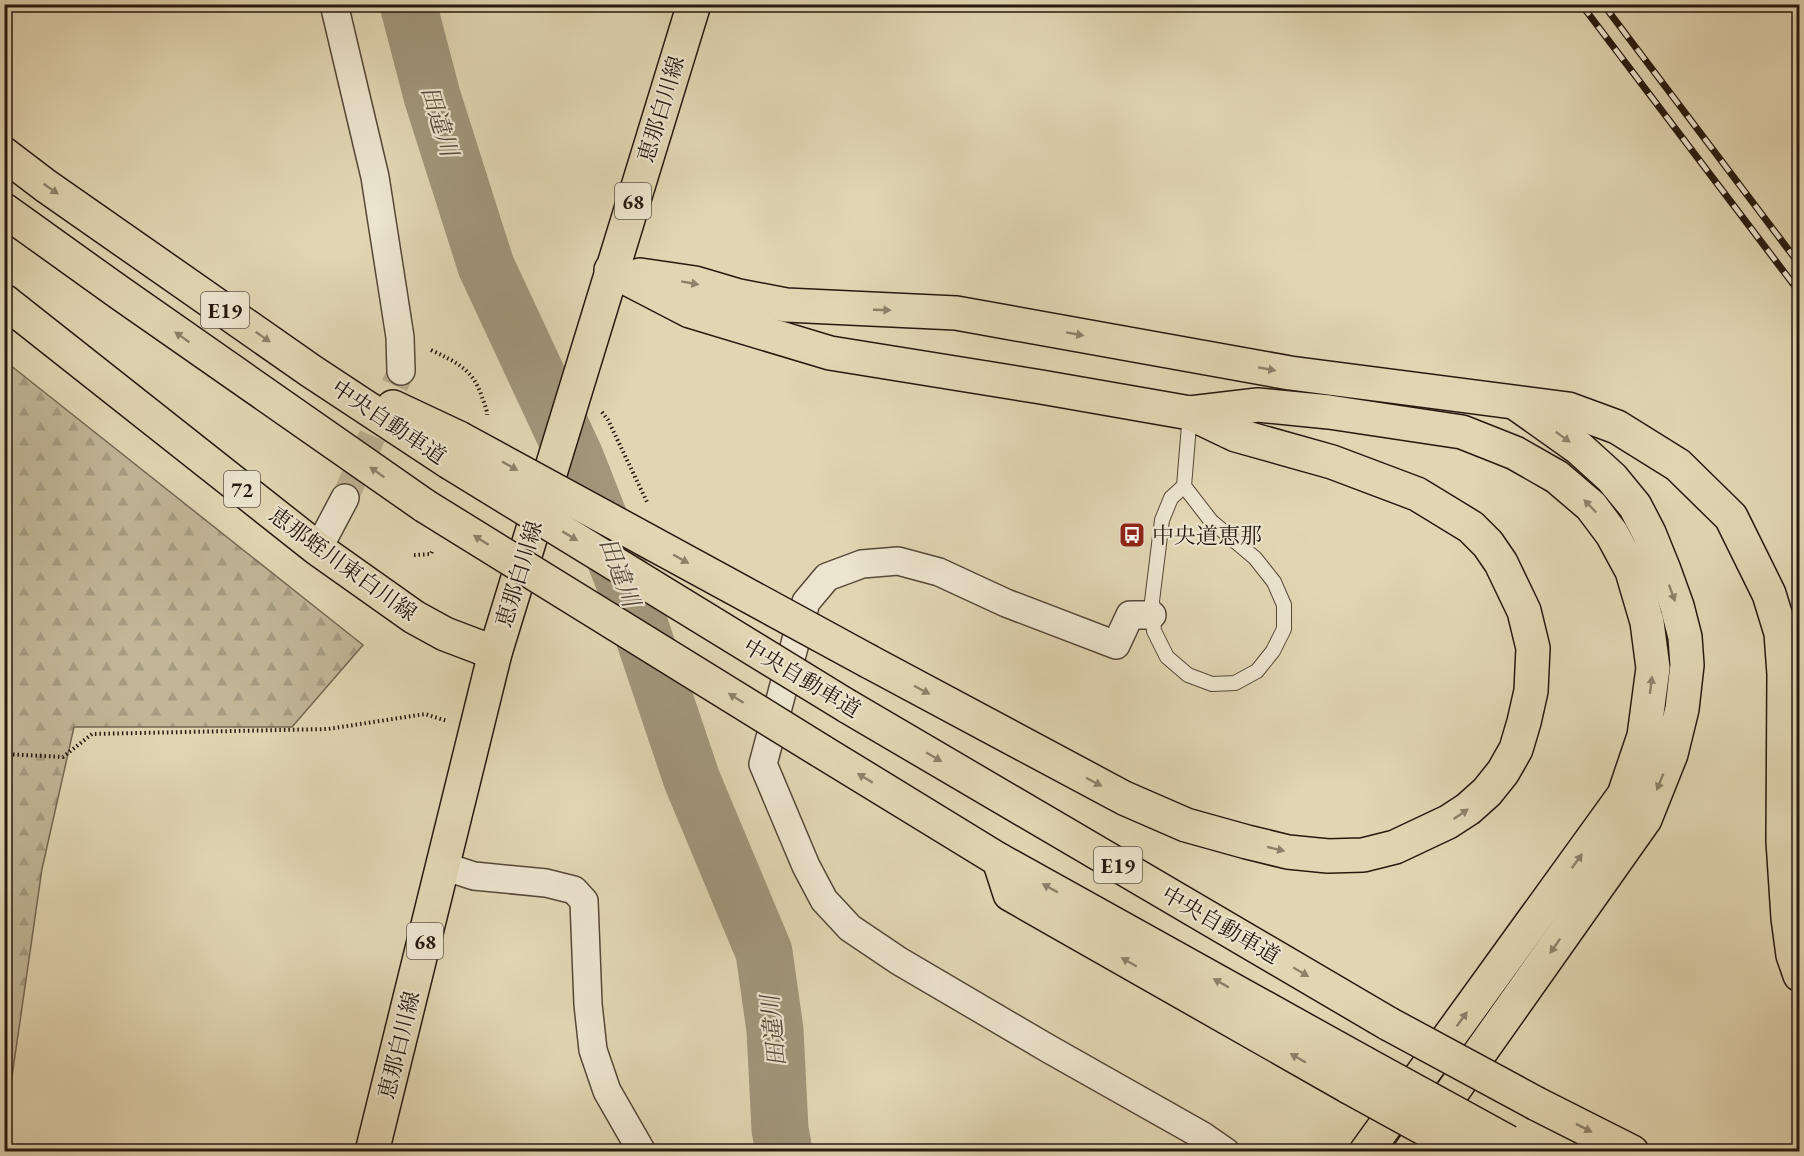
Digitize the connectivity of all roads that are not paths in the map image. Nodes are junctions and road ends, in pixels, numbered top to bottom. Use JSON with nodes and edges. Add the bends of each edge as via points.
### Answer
{"nodes":[{"id":1,"x":334,"y":4,"type":"edge"},
{"id":2,"x":694,"y":4,"type":"edge"},
{"id":3,"x":4,"y":154,"type":"edge"},
{"id":4,"x":4,"y":210,"type":"edge"},
{"id":5,"x":611,"y":270,"type":"junction"},
{"id":6,"x":4,"y":301,"type":"edge"},
{"id":7,"x":401,"y":371,"type":"tunnel mouth"},
{"id":8,"x":1515,"y":403,"type":"junction"},
{"id":9,"x":1190,"y":413,"type":"junction"},
{"id":10,"x":454,"y":450,"type":"junction"},
{"id":11,"x":1184,"y":486,"type":"junction"},
{"id":12,"x":345,"y":498,"type":"tunnel mouth"},
{"id":13,"x":318,"y":549,"type":"junction"},
{"id":14,"x":1152,"y":615,"type":"junction"},
{"id":15,"x":495,"y":653,"type":"junction"},
{"id":16,"x":443,"y":866,"type":"junction"},
{"id":17,"x":1800,"y":975,"type":"edge"},
{"id":18,"x":1356,"y":1075,"type":"junction"},
{"id":19,"x":1518,"y":1147,"type":"edge"},
{"id":20,"x":372,"y":1152,"type":"edge"},
{"id":21,"x":642,"y":1152,"type":"edge"},
{"id":22,"x":1226,"y":1152,"type":"edge"},
{"id":23,"x":1366,"y":1152,"type":"edge"},
{"id":24,"x":1410,"y":1152,"type":"edge"},
{"id":25,"x":1467,"y":1152,"type":"edge"},
{"id":26,"x":1632,"y":1152,"type":"edge"}],
"edges":[{"from":1,"to":7,"type":"street","via":[[375,177],[400,337]]},
{"from":2,"to":5,"type":"main road","name":"恵那白川線","number":"68"},
{"from":3,"to":10,"type":"main road","name":"中央自動車道","number":"E19","one_way":true,"via":[[311,371],[434,425]]},
{"from":18,"to":4,"type":"main road","number":"E19","one_way":true,"bridge":true,"via":[[425,506]]},
{"from":5,"to":8,"type":"main road","one_way":true,"via":[[695,283],[786,305],[956,313],[1290,373]]},
{"from":5,"to":9,"type":"main road","via":[[690,311],[830,354]]},
{"from":5,"to":15,"type":"main road","name":"恵那白川線","number":"68"},
{"from":6,"to":13,"type":"main road","name":"恵那蛭川東白川線","number":"72"},
{"from":8,"to":17,"type":"main road","via":[[1568,409],[1617,427],[1678,465],[1731,517],[1769,594],[1780,633],[1784,674],[1783,841],[1788,918]]},
{"from":8,"to":24,"type":"main road","one_way":true,"via":[[1579,448],[1635,506],[1664,570],[1685,637],[1687,665],[1682,709],[1671,754],[1645,819]]},
{"from":10,"to":9,"type":"main road","one_way":true,"bridge":true,"via":[[870,662],[1124,798],[1186,825],[1288,852],[1363,855],[1395,847],[1468,809],[1487,792],[1516,749],[1531,691],[1533,648],[1524,611],[1488,544],[1471,527],[1417,494],[1332,462],[1236,435]]},
{"from":9,"to":11,"type":"lane"},
{"from":23,"to":9,"type":"main road","one_way":true,"via":[[1624,795],[1644,736],[1653,668],[1647,622],[1632,571],[1591,506],[1557,477],[1515,453],[1462,432],[1329,412],[1258,405]]},
{"from":10,"to":26,"type":"main road","name":"中央自動車道","number":"E19","one_way":true,"bridge":true,"via":[[847,706],[1389,1024]]},
{"from":11,"to":14,"type":"lane","via":[[1171,498],[1162,520]]},
{"from":11,"to":14,"type":"lane","via":[[1211,520],[1255,558],[1274,582],[1284,605],[1284,629],[1257,671],[1235,683],[1212,684],[1188,675],[1167,657],[1154,631]]},
{"from":12,"to":13,"type":"street"},
{"from":13,"to":15,"type":"main road","name":"恵那蛭川東白川線","number":"72","via":[[414,617]]},
{"from":14,"to":22,"type":"street","via":[[1130,615],[1116,645],[1006,603],[939,572],[898,561],[862,564],[827,577],[806,603],[764,764],[806,866],[824,900],[850,928],[899,961]]},
{"from":15,"to":16,"type":"main road","name":"恵那白川線","number":"68"},
{"from":16,"to":20,"type":"main road","name":"恵那白川線","number":"68"},
{"from":16,"to":21,"type":"street","via":[[474,876],[555,885],[574,890],[584,901],[592,1050],[608,1091]]},
{"from":18,"to":19,"type":"main road","number":"E19","bridge":true},
{"from":18,"to":25,"type":"main road","bridge":true}]}
